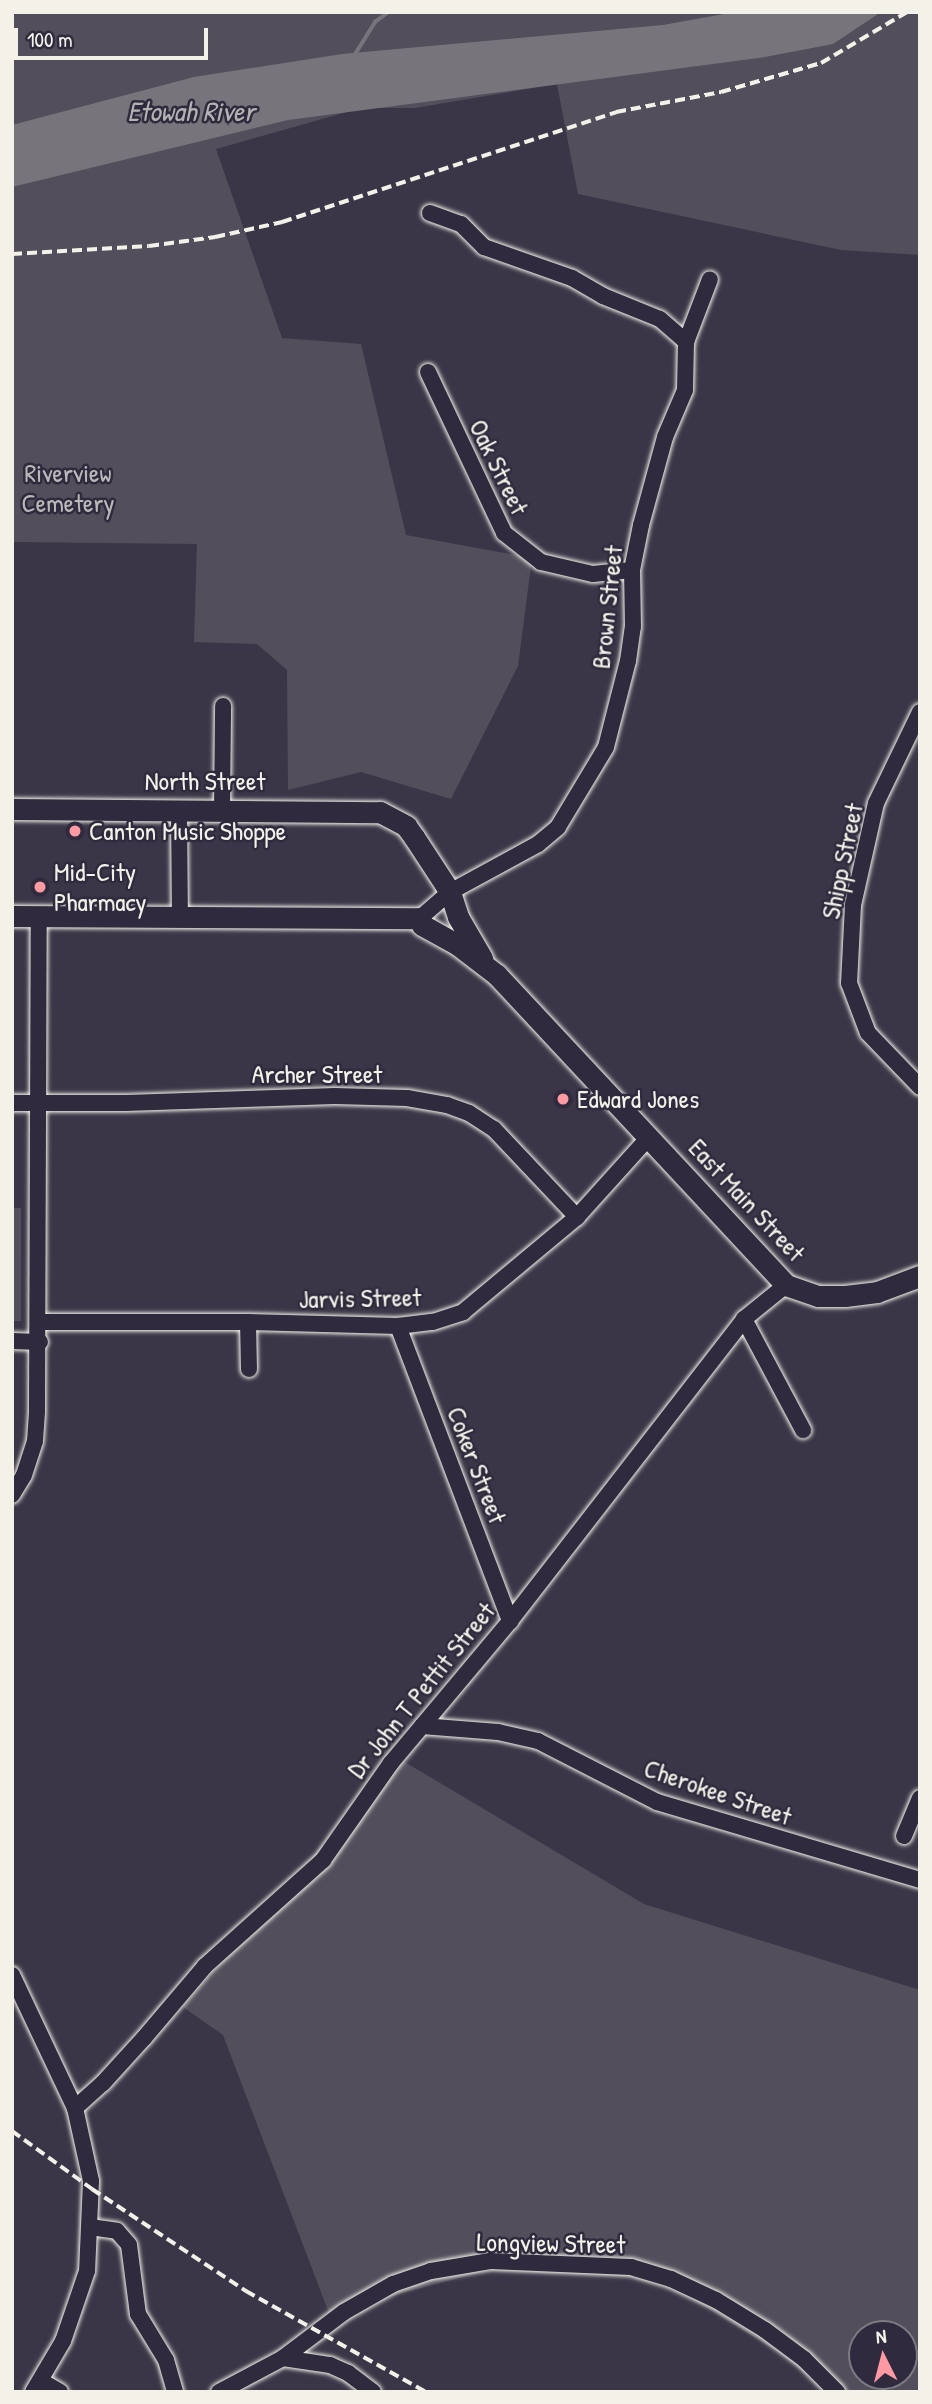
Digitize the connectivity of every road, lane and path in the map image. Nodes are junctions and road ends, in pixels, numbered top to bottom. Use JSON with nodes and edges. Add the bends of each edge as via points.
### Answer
{"nodes":[{"id":1,"x":430,"y":214,"type":"dead end"},
{"id":2,"x":710,"y":279,"type":"dead end"},
{"id":3,"x":686,"y":342,"type":"junction"},
{"id":4,"x":428,"y":372,"type":"dead end"},
{"id":5,"x":632,"y":570,"type":"junction"},
{"id":6,"x":223,"y":706,"type":"dead end"},
{"id":7,"x":920,"y":712,"type":"edge"},
{"id":8,"x":12,"y":809,"type":"edge"},
{"id":9,"x":179,"y":809,"type":"junction"},
{"id":10,"x":222,"y":810,"type":"junction"},
{"id":11,"x":396,"y":819,"type":"joint"},
{"id":12,"x":450,"y":892,"type":"junction"},
{"id":13,"x":12,"y":916,"type":"edge"},
{"id":14,"x":39,"y":916,"type":"junction"},
{"id":15,"x":180,"y":918,"type":"junction"},
{"id":16,"x":420,"y":918,"type":"junction"},
{"id":17,"x":484,"y":963,"type":"junction"},
{"id":18,"x":920,"y":1087,"type":"edge"},
{"id":19,"x":12,"y":1103,"type":"edge"},
{"id":20,"x":38,"y":1103,"type":"junction"},
{"id":21,"x":650,"y":1136,"type":"junction"},
{"id":22,"x":577,"y":1217,"type":"junction"},
{"id":23,"x":920,"y":1276,"type":"edge"},
{"id":24,"x":786,"y":1285,"type":"junction"},
{"id":25,"x":744,"y":1319,"type":"junction"},
{"id":26,"x":40,"y":1322,"type":"junction"},
{"id":27,"x":248,"y":1322,"type":"junction"},
{"id":28,"x":398,"y":1326,"type":"junction"},
{"id":29,"x":12,"y":1341,"type":"edge"},
{"id":30,"x":40,"y":1342,"type":"junction"},
{"id":31,"x":249,"y":1369,"type":"dead end"},
{"id":32,"x":803,"y":1430,"type":"dead end"},
{"id":33,"x":12,"y":1494,"type":"edge"},
{"id":34,"x":509,"y":1621,"type":"junction"},
{"id":35,"x":422,"y":1726,"type":"junction"},
{"id":36,"x":920,"y":1798,"type":"edge"},
{"id":37,"x":904,"y":1836,"type":"dead end"},
{"id":38,"x":920,"y":1880,"type":"edge"},
{"id":39,"x":12,"y":1975,"type":"edge"},
{"id":40,"x":75,"y":2108,"type":"junction"},
{"id":41,"x":90,"y":2227,"type":"junction"},
{"id":42,"x":284,"y":2358,"type":"junction"},
{"id":43,"x":37,"y":2386,"type":"edge"},
{"id":44,"x":60,"y":2392,"type":"edge"},
{"id":45,"x":175,"y":2392,"type":"edge"},
{"id":46,"x":219,"y":2392,"type":"edge"},
{"id":47,"x":373,"y":2392,"type":"edge"},
{"id":48,"x":837,"y":2392,"type":"edge"}],
"edges":[{"from":1,"to":3,"type":"street","via":[[461,225],[484,247],[572,278],[603,296],[660,318]]},
{"from":2,"to":3,"type":"street","name":"Brown Street"},
{"from":3,"to":5,"type":"street","name":"Brown Street","via":[[685,390],[655,469]]},
{"from":4,"to":5,"type":"street","name":"Oak Street","via":[[504,533],[541,562],[593,574]]},
{"from":5,"to":12,"type":"street","name":"Brown Street","via":[[633,627],[628,661],[606,747],[588,780],[558,827],[538,844]]},
{"from":6,"to":10,"type":"street"},
{"from":7,"to":18,"type":"street","name":"Shipp Street","via":[[876,803],[853,905],[849,983],[868,1033]]},
{"from":8,"to":9,"type":"main road","name":"North Street"},
{"from":9,"to":10,"type":"main road","name":"North Street"},
{"from":9,"to":15,"type":"street"},
{"from":10,"to":11,"type":"main road","name":"North Street","via":[[369,810]]},
{"from":11,"to":12,"type":"main road","name":"East Main Street","via":[[410,831]]},
{"from":12,"to":16,"type":"street"},
{"from":12,"to":17,"type":"main road","name":"East Main Street","via":[[458,918]]},
{"from":13,"to":14,"type":"main road"},
{"from":14,"to":15,"type":"main road"},
{"from":14,"to":20,"type":"street"},
{"from":15,"to":16,"type":"main road"},
{"from":16,"to":17,"type":"main road","name":"East Main Street","via":[[422,925]]},
{"from":17,"to":21,"type":"main road","name":"East Main Street"},
{"from":19,"to":20,"type":"street","name":"Archer Street"},
{"from":20,"to":22,"type":"street","name":"Archer Street","via":[[335,1096],[407,1098],[447,1105],[494,1129]]},
{"from":20,"to":26,"type":"street"},
{"from":21,"to":22,"type":"street","name":"Jarvis Street"},
{"from":21,"to":24,"type":"main road","name":"East Main Street"},
{"from":22,"to":28,"type":"street","name":"Jarvis Street","via":[[463,1312]]},
{"from":23,"to":24,"type":"main road","name":"East Main Street","via":[[877,1292],[845,1296],[818,1296]]},
{"from":24,"to":25,"type":"street","name":"Dr John T Pettit Street"},
{"from":25,"to":32,"type":"street"},
{"from":25,"to":34,"type":"street","name":"Dr John T Pettit Street"},
{"from":26,"to":27,"type":"street","name":"Jarvis Street"},
{"from":26,"to":30,"type":"street"},
{"from":27,"to":28,"type":"street","name":"Jarvis Street"},
{"from":27,"to":31,"type":"street"},
{"from":28,"to":34,"type":"street","name":"Coker Street"},
{"from":29,"to":30,"type":"street"},
{"from":30,"to":33,"type":"street","via":[[35,1441]]},
{"from":34,"to":35,"type":"street","name":"Dr John T Pettit Street"},
{"from":35,"to":38,"type":"street","name":"Cherokee Street","via":[[498,1732],[538,1741],[657,1802]]},
{"from":35,"to":40,"type":"street","name":"Dr John T Pettit Street","via":[[323,1860],[205,1966],[120,2065]]},
{"from":36,"to":37,"type":"street"},
{"from":39,"to":40,"type":"street"},
{"from":40,"to":41,"type":"street","via":[[91,2181]]},
{"from":41,"to":43,"type":"street","via":[[87,2271],[63,2341]]},
{"from":41,"to":45,"type":"street","via":[[117,2231],[129,2245],[138,2314],[166,2360]]},
{"from":42,"to":46,"type":"street","name":"Longview Street"},
{"from":42,"to":47,"type":"street","via":[[330,2365]]},
{"from":42,"to":48,"type":"street","name":"Longview Street","via":[[357,2304],[393,2284],[431,2271],[491,2261],[575,2263],[631,2267],[716,2300],[804,2359]]},
{"from":43,"to":44,"type":"street"}]}
